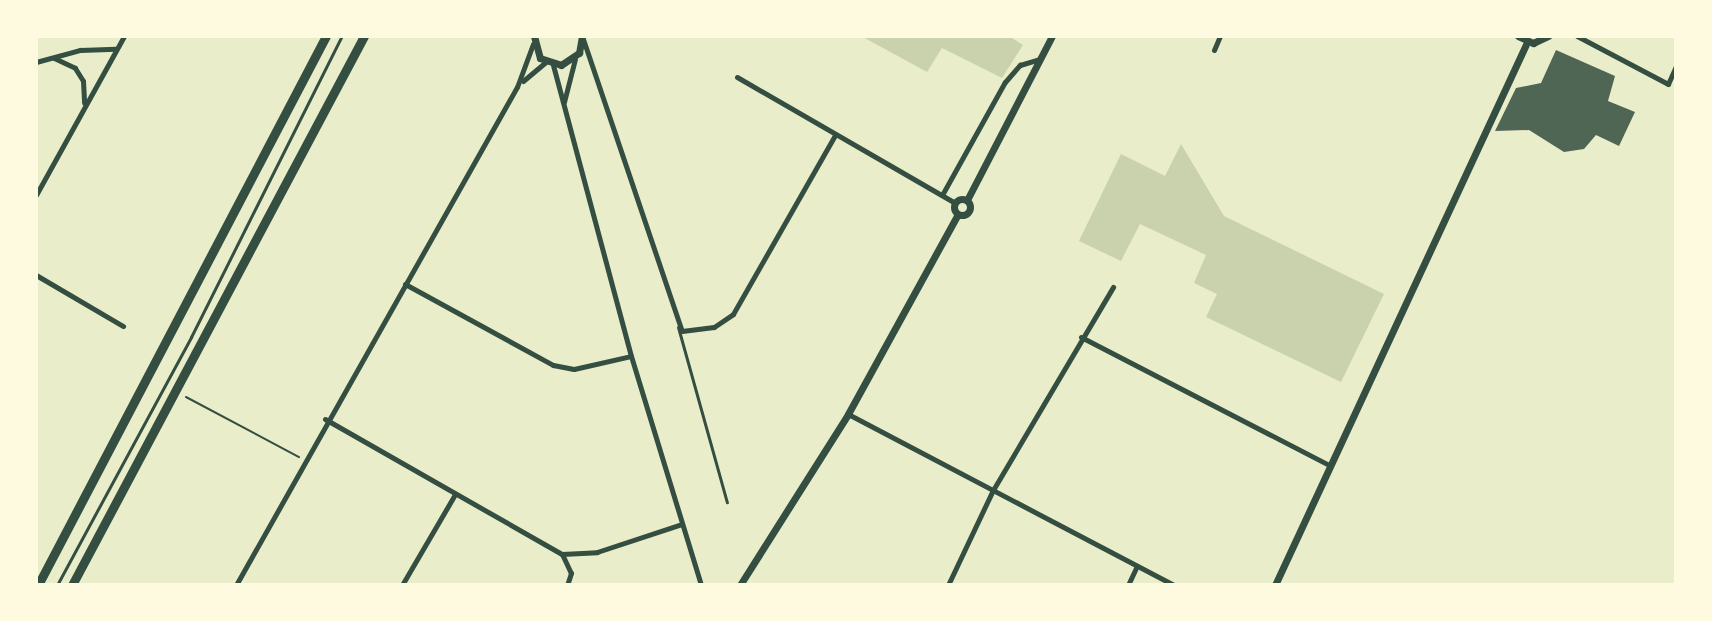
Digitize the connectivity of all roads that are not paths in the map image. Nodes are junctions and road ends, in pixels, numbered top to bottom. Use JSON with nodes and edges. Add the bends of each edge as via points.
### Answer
{"nodes":[{"id":1,"x":124,"y":36,"type":"edge"},
{"id":2,"x":326,"y":36,"type":"edge"},
{"id":3,"x":342,"y":36,"type":"edge"},
{"id":4,"x":364,"y":36,"type":"edge"},
{"id":5,"x":1052,"y":36,"type":"edge"},
{"id":6,"x":1220,"y":36,"type":"edge"},
{"id":7,"x":1518,"y":36,"type":"edge"},
{"id":8,"x":1548,"y":36,"type":"edge"},
{"id":9,"x":1577,"y":36,"type":"edge"},
{"id":10,"x":582,"y":37,"type":"edge"},
{"id":11,"x":534,"y":40,"type":"edge"},
{"id":12,"x":1527,"y":42,"type":"junction"},
{"id":13,"x":116,"y":49,"type":"junction"},
{"id":14,"x":1214,"y":50,"type":"dead end"},
{"id":15,"x":54,"y":58,"type":"junction"},
{"id":16,"x":575,"y":59,"type":"junction"},
{"id":17,"x":1040,"y":59,"type":"junction"},
{"id":18,"x":36,"y":62,"type":"edge"},
{"id":19,"x":549,"y":63,"type":"junction"},
{"id":20,"x":1676,"y":66,"type":"edge"},
{"id":21,"x":737,"y":77,"type":"dead end"},
{"id":22,"x":517,"y":87,"type":"junction"},
{"id":23,"x":563,"y":107,"type":"junction"},
{"id":24,"x":83,"y":108,"type":"junction"},
{"id":25,"x":835,"y":135,"type":"junction"},
{"id":26,"x":36,"y":195,"type":"edge"},
{"id":27,"x":942,"y":195,"type":"junction"},
{"id":28,"x":967,"y":200,"type":"junction"},
{"id":29,"x":955,"y":203,"type":"junction"},
{"id":30,"x":958,"y":214,"type":"junction"},
{"id":31,"x":36,"y":275,"type":"edge"},
{"id":32,"x":405,"y":284,"type":"junction"},
{"id":33,"x":1113,"y":287,"type":"dead end"},
{"id":34,"x":123,"y":326,"type":"dead end"},
{"id":35,"x":678,"y":327,"type":"junction"},
{"id":36,"x":1081,"y":337,"type":"junction"},
{"id":37,"x":631,"y":356,"type":"junction"},
{"id":38,"x":848,"y":414,"type":"junction"},
{"id":39,"x":325,"y":419,"type":"junction"},
{"id":40,"x":1331,"y":466,"type":"junction"},
{"id":41,"x":993,"y":490,"type":"junction"},
{"id":42,"x":454,"y":496,"type":"junction"},
{"id":43,"x":727,"y":502,"type":"dead end"},
{"id":44,"x":682,"y":524,"type":"junction"},
{"id":45,"x":562,"y":554,"type":"junction"},
{"id":46,"x":1137,"y":566,"type":"junction"},
{"id":47,"x":38,"y":585,"type":"edge"},
{"id":48,"x":57,"y":585,"type":"edge"},
{"id":49,"x":72,"y":585,"type":"edge"},
{"id":50,"x":236,"y":585,"type":"edge"},
{"id":51,"x":402,"y":585,"type":"edge"},
{"id":52,"x":567,"y":585,"type":"edge"},
{"id":53,"x":701,"y":585,"type":"edge"},
{"id":54,"x":740,"y":585,"type":"edge"},
{"id":55,"x":948,"y":585,"type":"edge"},
{"id":56,"x":1128,"y":585,"type":"edge"},
{"id":57,"x":1174,"y":585,"type":"edge"},
{"id":58,"x":1275,"y":585,"type":"edge"}],
"edges":[{"from":1,"to":13,"type":"street"},
{"from":2,"to":47,"type":"highway"},
{"from":3,"to":48,"type":"lane","via":[[191,337]]},
{"from":4,"to":49,"type":"highway"},
{"from":5,"to":17,"type":"street"},
{"from":6,"to":14,"type":"street"},
{"from":7,"to":12,"type":"street"},
{"from":8,"to":12,"type":"street"},
{"from":9,"to":20,"type":"street","via":[[1668,84]]},
{"from":10,"to":16,"type":"street"},
{"from":10,"to":35,"type":"street"},
{"from":11,"to":19,"type":"street"},
{"from":11,"to":22,"type":"street"},
{"from":12,"to":40,"type":"street"},
{"from":13,"to":15,"type":"street"},
{"from":13,"to":24,"type":"street"},
{"from":15,"to":18,"type":"street"},
{"from":15,"to":24,"type":"street","via":[[75,68],[83,81]]},
{"from":16,"to":19,"type":"street"},
{"from":16,"to":23,"type":"street"},
{"from":17,"to":27,"type":"street","via":[[1020,65],[1005,82]]},
{"from":17,"to":28,"type":"street"},
{"from":19,"to":22,"type":"street"},
{"from":19,"to":23,"type":"street"},
{"from":21,"to":25,"type":"street"},
{"from":22,"to":32,"type":"street"},
{"from":23,"to":37,"type":"street"},
{"from":24,"to":26,"type":"street"},
{"from":25,"to":27,"type":"street"},
{"from":25,"to":35,"type":"street","via":[[733,314],[701,330]]},
{"from":27,"to":29,"type":"street"},
{"from":28,"to":29,"type":"street"},
{"from":28,"to":30,"type":"street","via":[[970,210]]},
{"from":29,"to":30,"type":"street"},
{"from":30,"to":38,"type":"street"},
{"from":31,"to":34,"type":"street"},
{"from":32,"to":37,"type":"street","via":[[562,368]]},
{"from":32,"to":39,"type":"street"},
{"from":33,"to":36,"type":"street"},
{"from":35,"to":43,"type":"lane"},
{"from":36,"to":40,"type":"street"},
{"from":36,"to":41,"type":"street"},
{"from":37,"to":44,"type":"street"},
{"from":38,"to":41,"type":"street"},
{"from":38,"to":54,"type":"street"},
{"from":39,"to":42,"type":"street"},
{"from":39,"to":50,"type":"street"},
{"from":40,"to":58,"type":"street"},
{"from":41,"to":46,"type":"street"},
{"from":41,"to":55,"type":"street"},
{"from":42,"to":45,"type":"street"},
{"from":42,"to":51,"type":"street"},
{"from":44,"to":45,"type":"street","via":[[597,552]]},
{"from":44,"to":53,"type":"street"},
{"from":45,"to":52,"type":"street","via":[[571,573]]},
{"from":46,"to":56,"type":"street"},
{"from":46,"to":57,"type":"street"}]}
